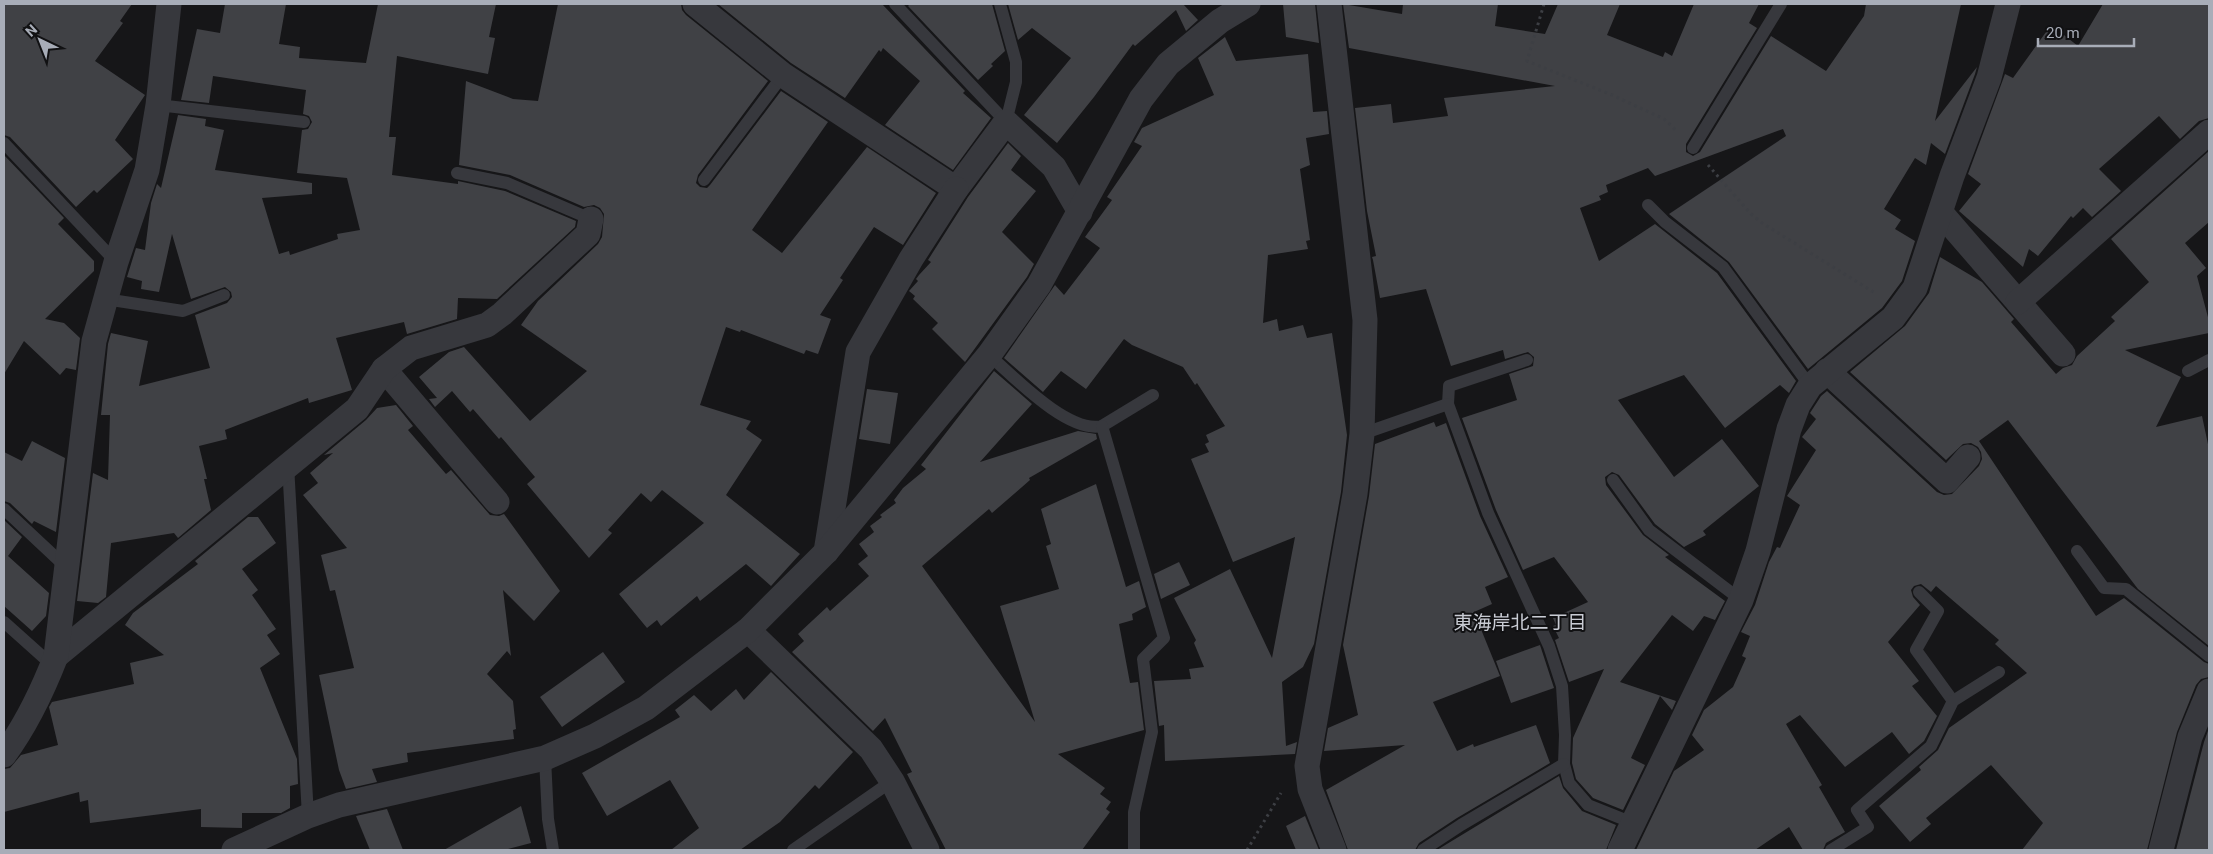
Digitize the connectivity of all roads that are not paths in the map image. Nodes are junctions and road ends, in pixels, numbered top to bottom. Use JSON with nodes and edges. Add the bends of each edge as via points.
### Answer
{"nodes":[{"id":1,"x":169,"y":4,"type":"edge"},
{"id":2,"x":695,"y":4,"type":"edge"},
{"id":3,"x":895,"y":4,"type":"edge"},
{"id":4,"x":1000,"y":4,"type":"edge"},
{"id":5,"x":1248,"y":4,"type":"edge"},
{"id":6,"x":1329,"y":4,"type":"edge"},
{"id":7,"x":1781,"y":4,"type":"edge"},
{"id":8,"x":2008,"y":4,"type":"edge"},
{"id":9,"x":783,"y":75,"type":"junction"},
{"id":10,"x":158,"y":105,"type":"junction"},
{"id":11,"x":304,"y":122,"type":"dead end"},
{"id":12,"x":1006,"y":122,"type":"junction"},
{"id":13,"x":2209,"y":132,"type":"edge"},
{"id":14,"x":4,"y":143,"type":"edge"},
{"id":15,"x":1693,"y":148,"type":"dead end"},
{"id":16,"x":456,"y":173,"type":"dead end"},
{"id":17,"x":704,"y":180,"type":"dead end"},
{"id":18,"x":956,"y":190,"type":"junction"},
{"id":19,"x":1648,"y":205,"type":"dead end"},
{"id":20,"x":1080,"y":212,"type":"junction"},
{"id":21,"x":1941,"y":213,"type":"junction"},
{"id":22,"x":591,"y":219,"type":"joint"},
{"id":23,"x":116,"y":262,"type":"junction"},
{"id":24,"x":224,"y":295,"type":"dead end"},
{"id":25,"x":105,"y":299,"type":"junction"},
{"id":26,"x":2018,"y":302,"type":"junction"},
{"id":27,"x":2063,"y":354,"type":"dead end"},
{"id":28,"x":989,"y":355,"type":"junction"},
{"id":29,"x":1527,"y":360,"type":"dead end"},
{"id":30,"x":2209,"y":360,"type":"edge"},
{"id":31,"x":384,"y":368,"type":"junction"},
{"id":32,"x":2188,"y":371,"type":"dead end"},
{"id":33,"x":1819,"y":379,"type":"junction"},
{"id":34,"x":1153,"y":395,"type":"dead end"},
{"id":35,"x":1448,"y":404,"type":"junction"},
{"id":36,"x":1102,"y":426,"type":"junction"},
{"id":37,"x":1362,"y":434,"type":"junction"},
{"id":38,"x":1968,"y":457,"type":"dead end"},
{"id":39,"x":288,"y":465,"type":"junction"},
{"id":40,"x":1612,"y":480,"type":"dead end"},
{"id":41,"x":497,"y":502,"type":"dead end"},
{"id":42,"x":4,"y":509,"type":"edge"},
{"id":43,"x":2077,"y":551,"type":"dead end"},
{"id":44,"x":826,"y":552,"type":"junction"},
{"id":45,"x":66,"y":567,"type":"junction"},
{"id":46,"x":1919,"y":592,"type":"dead end"},
{"id":47,"x":1741,"y":600,"type":"junction"},
{"id":48,"x":4,"y":622,"type":"edge"},
{"id":49,"x":748,"y":630,"type":"junction"},
{"id":50,"x":2209,"y":656,"type":"edge"},
{"id":51,"x":54,"y":660,"type":"junction"},
{"id":52,"x":1999,"y":672,"type":"dead end"},
{"id":53,"x":2209,"y":690,"type":"edge"},
{"id":54,"x":1953,"y":701,"type":"junction"},
{"id":55,"x":2203,"y":722,"type":"edge"},
{"id":56,"x":4,"y":755,"type":"edge"},
{"id":57,"x":545,"y":758,"type":"junction"},
{"id":58,"x":1564,"y":764,"type":"junction"},
{"id":59,"x":892,"y":781,"type":"junction"},
{"id":60,"x":308,"y":816,"type":"junction"},
{"id":61,"x":1632,"y":824,"type":"junction"},
{"id":62,"x":234,"y":850,"type":"edge"},
{"id":63,"x":553,"y":850,"type":"edge"},
{"id":64,"x":793,"y":850,"type":"edge"},
{"id":65,"x":927,"y":850,"type":"edge"},
{"id":66,"x":1134,"y":850,"type":"edge"},
{"id":67,"x":1334,"y":850,"type":"edge"},
{"id":68,"x":1423,"y":850,"type":"edge"},
{"id":69,"x":1620,"y":850,"type":"edge"},
{"id":70,"x":1831,"y":850,"type":"edge"},
{"id":71,"x":2161,"y":850,"type":"edge"}],
"edges":[{"from":1,"to":10,"type":"street"},
{"from":2,"to":9,"type":"street"},
{"from":3,"to":12,"type":"lane"},
{"from":4,"to":12,"type":"lane","via":[[1016,62],[1016,82]]},
{"from":5,"to":20,"type":"street","via":[[1220,20],[1168,64],[1141,98]]},
{"from":6,"to":37,"type":"street","via":[[1365,320]]},
{"from":7,"to":15,"type":"lane"},
{"from":8,"to":21,"type":"street","via":[[1989,78]]},
{"from":9,"to":17,"type":"lane"},
{"from":9,"to":18,"type":"street"},
{"from":10,"to":11,"type":"lane"},
{"from":10,"to":23,"type":"street","via":[[148,170]]},
{"from":12,"to":18,"type":"street"},
{"from":12,"to":20,"type":"street","via":[[1054,166]]},
{"from":13,"to":26,"type":"street"},
{"from":14,"to":23,"type":"lane"},
{"from":16,"to":22,"type":"lane","via":[[507,183]]},
{"from":18,"to":44,"type":"street","via":[[911,259],[858,352]]},
{"from":19,"to":33,"type":"lane","via":[[1723,267]]},
{"from":20,"to":28,"type":"street","via":[[1039,285]]},
{"from":21,"to":26,"type":"street"},
{"from":21,"to":33,"type":"street","via":[[1915,288],[1900,309]]},
{"from":22,"to":31,"type":"street","via":[[588,234],[487,325],[411,348]]},
{"from":23,"to":25,"type":"street"},
{"from":24,"to":25,"type":"lane","via":[[183,311]]},
{"from":25,"to":45,"type":"street","via":[[94,341]]},
{"from":26,"to":27,"type":"street"},
{"from":28,"to":36,"type":"lane","via":[[1052,411],[1092,428]]},
{"from":28,"to":44,"type":"street"},
{"from":29,"to":35,"type":"lane","via":[[1449,386]]},
{"from":30,"to":32,"type":"lane"},
{"from":31,"to":39,"type":"street","via":[[357,409]]},
{"from":31,"to":41,"type":"street"},
{"from":33,"to":38,"type":"street","via":[[1947,481]]},
{"from":33,"to":47,"type":"street","via":[[1798,404],[1789,429],[1758,551]]},
{"from":34,"to":36,"type":"lane"},
{"from":35,"to":37,"type":"lane"},
{"from":35,"to":58,"type":"lane","via":[[1488,513],[1550,646],[1562,686]]},
{"from":36,"to":66,"type":"lane","via":[[1164,638],[1143,659],[1152,732],[1134,812]]},
{"from":37,"to":67,"type":"street","via":[[1355,494],[1307,766],[1310,789]]},
{"from":39,"to":51,"type":"street"},
{"from":39,"to":60,"type":"lane"},
{"from":40,"to":47,"type":"lane","via":[[1649,530]]},
{"from":42,"to":45,"type":"lane"},
{"from":43,"to":50,"type":"lane","via":[[2104,588],[2126,589]]},
{"from":44,"to":49,"type":"street"},
{"from":45,"to":51,"type":"street"},
{"from":46,"to":54,"type":"lane","via":[[1938,611],[1916,650]]},
{"from":47,"to":61,"type":"street"},
{"from":48,"to":51,"type":"lane"},
{"from":49,"to":57,"type":"street","via":[[646,708]]},
{"from":49,"to":59,"type":"street","via":[[870,750]]},
{"from":51,"to":56,"type":"street","via":[[26,724]]},
{"from":52,"to":54,"type":"lane"},
{"from":53,"to":55,"type":"street"},
{"from":54,"to":70,"type":"lane","via":[[1931,746],[1857,810],[1868,827]]},
{"from":55,"to":71,"type":"street","via":[[2190,737]]},
{"from":57,"to":60,"type":"street"},
{"from":57,"to":63,"type":"lane"},
{"from":58,"to":61,"type":"lane","via":[[1569,783],[1588,806]]},
{"from":58,"to":68,"type":"lane"},
{"from":59,"to":64,"type":"lane"},
{"from":59,"to":65,"type":"street"},
{"from":60,"to":62,"type":"street"},
{"from":61,"to":69,"type":"street"}]}
